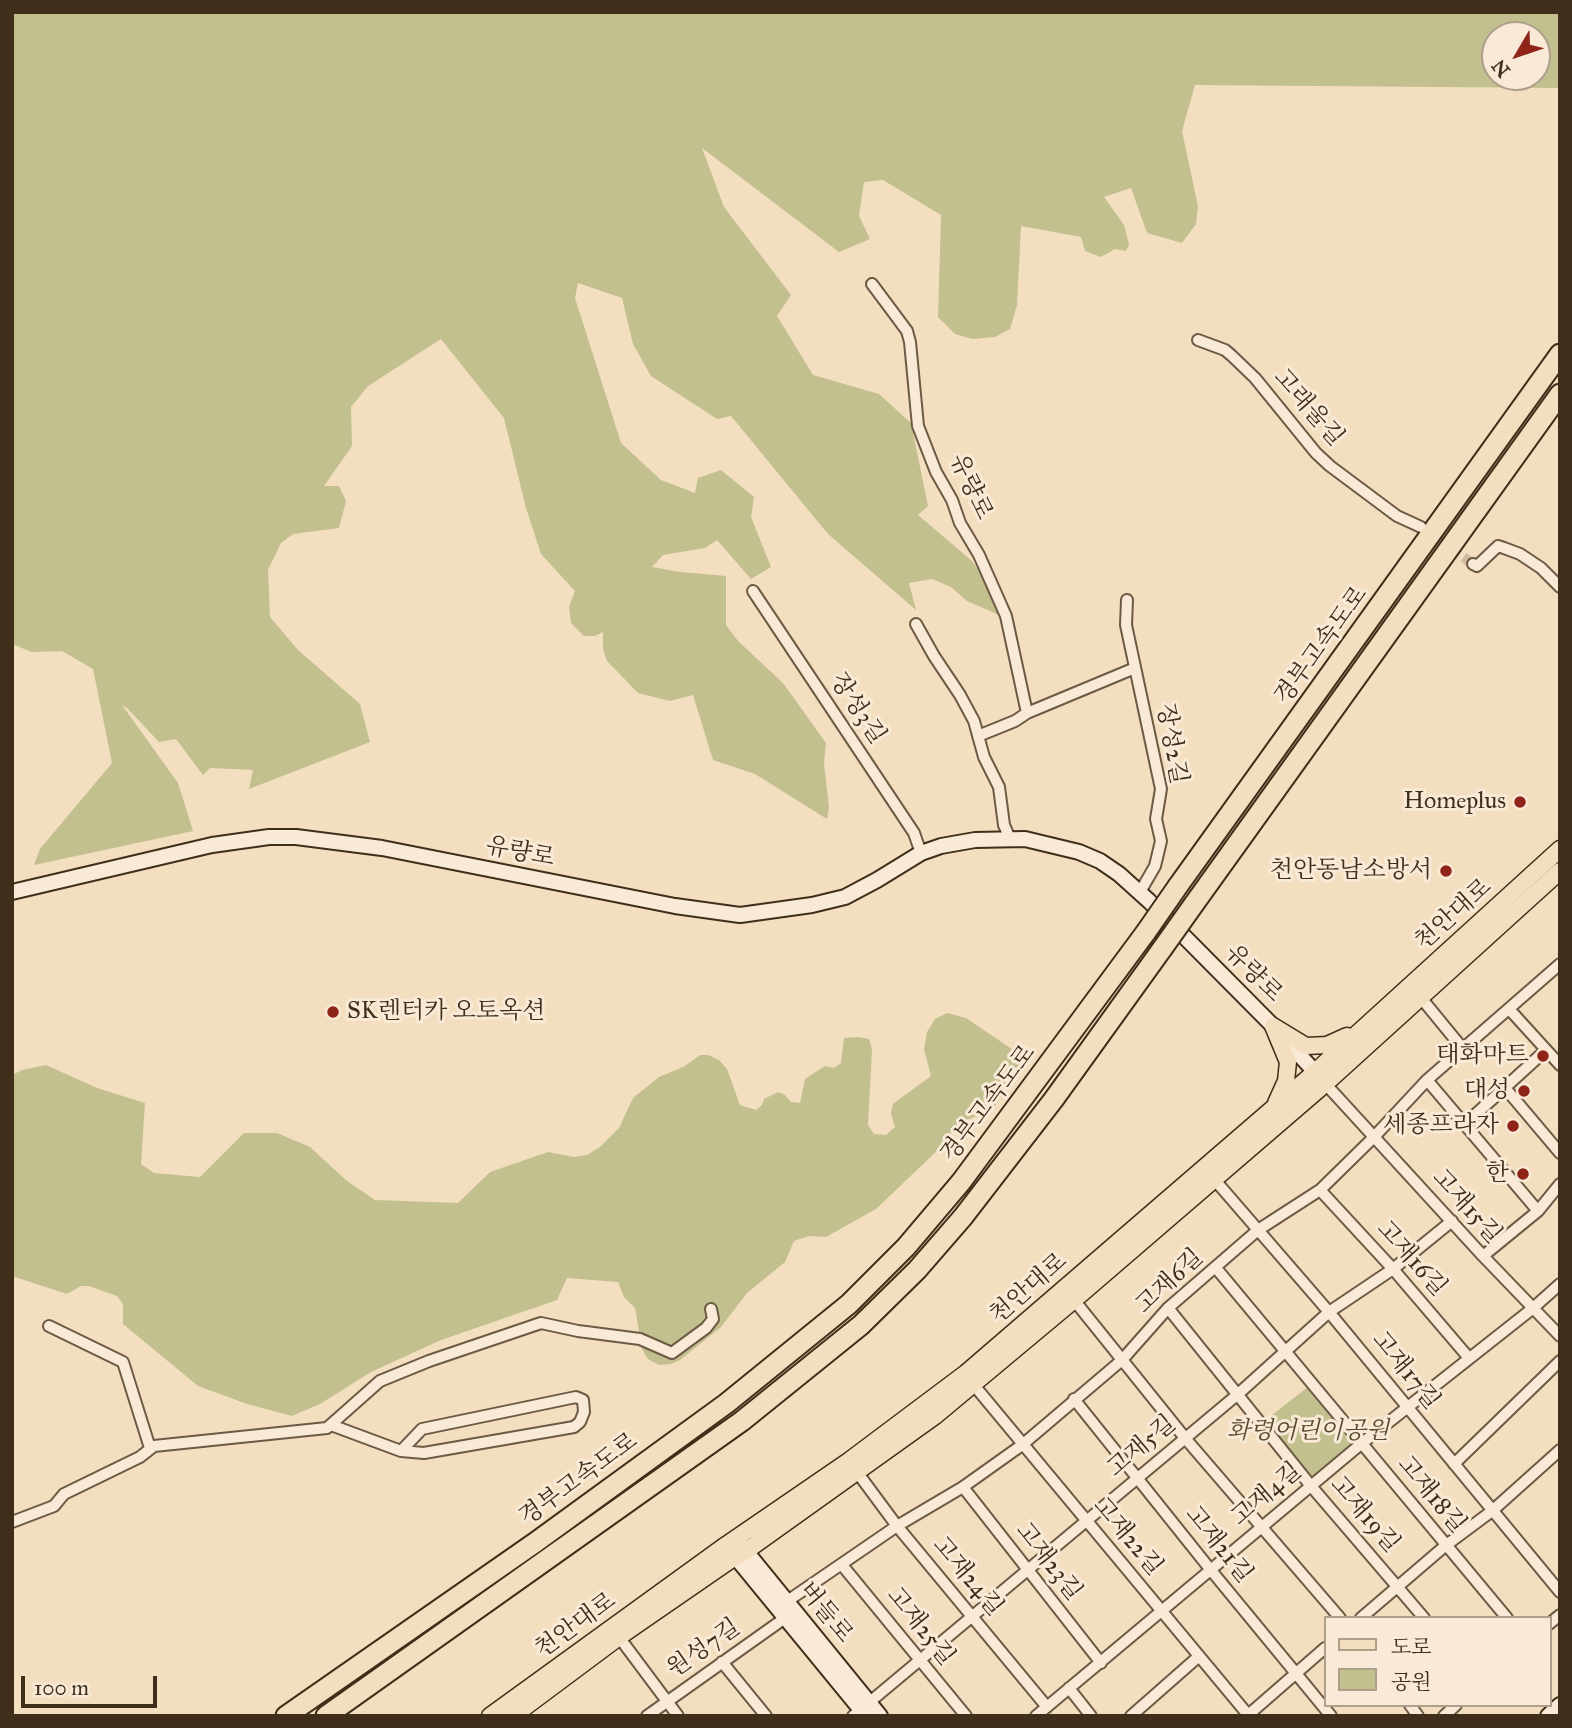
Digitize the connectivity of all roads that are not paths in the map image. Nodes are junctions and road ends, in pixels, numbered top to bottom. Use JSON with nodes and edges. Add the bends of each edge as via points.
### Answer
{"nodes":[{"id":1,"x":872,"y":284,"type":"dead end"},
{"id":2,"x":1198,"y":340,"type":"dead end"},
{"id":3,"x":1560,"y":354,"type":"edge"},
{"id":4,"x":1560,"y":394,"type":"edge"},
{"id":5,"x":1421,"y":527,"type":"tunnel mouth"},
{"id":6,"x":1473,"y":564,"type":"dead end"},
{"id":7,"x":1560,"y":587,"type":"edge"},
{"id":8,"x":753,"y":591,"type":"dead end"},
{"id":9,"x":1127,"y":600,"type":"dead end"},
{"id":10,"x":916,"y":624,"type":"dead end"},
{"id":11,"x":1135,"y":668,"type":"junction"},
{"id":12,"x":1027,"y":713,"type":"junction"},
{"id":13,"x":978,"y":736,"type":"junction"},
{"id":14,"x":1010,"y":839,"type":"junction"},
{"id":15,"x":1560,"y":849,"type":"edge"},
{"id":16,"x":921,"y":853,"type":"junction"},
{"id":17,"x":1560,"y":872,"type":"edge"},
{"id":18,"x":12,"y":892,"type":"edge"},
{"id":19,"x":1140,"y":892,"type":"junction"},
{"id":20,"x":1560,"y":964,"type":"edge"},
{"id":21,"x":1422,"y":999,"type":"junction"},
{"id":22,"x":1509,"y":1009,"type":"junction"},
{"id":23,"x":1273,"y":1026,"type":"junction"},
{"id":24,"x":1365,"y":1027,"type":"junction"},
{"id":25,"x":1463,"y":1049,"type":"junction"},
{"id":26,"x":1546,"y":1050,"type":"junction"},
{"id":27,"x":1560,"y":1065,"type":"edge"},
{"id":28,"x":1320,"y":1078,"type":"junction"},
{"id":29,"x":1427,"y":1080,"type":"junction"},
{"id":30,"x":1506,"y":1089,"type":"junction"},
{"id":31,"x":1275,"y":1106,"type":"junction"},
{"id":32,"x":1465,"y":1124,"type":"junction"},
{"id":33,"x":1373,"y":1138,"type":"junction"},
{"id":34,"x":1560,"y":1153,"type":"edge"},
{"id":35,"x":1214,"y":1179,"type":"junction"},
{"id":36,"x":1560,"y":1184,"type":"edge"},
{"id":37,"x":1320,"y":1190,"type":"junction"},
{"id":38,"x":1538,"y":1212,"type":"junction"},
{"id":39,"x":1452,"y":1221,"type":"junction"},
{"id":40,"x":1258,"y":1230,"type":"junction"},
{"id":41,"x":1483,"y":1256,"type":"junction"},
{"id":42,"x":1216,"y":1268,"type":"junction"},
{"id":43,"x":1393,"y":1269,"type":"junction"},
{"id":44,"x":1560,"y":1284,"type":"edge"},
{"id":45,"x":1074,"y":1300,"type":"junction"},
{"id":46,"x":711,"y":1308,"type":"dead end"},
{"id":47,"x":1168,"y":1308,"type":"junction"},
{"id":48,"x":1532,"y":1309,"type":"junction"},
{"id":49,"x":1329,"y":1312,"type":"junction"},
{"id":50,"x":50,"y":1326,"type":"dead end"},
{"id":51,"x":1560,"y":1336,"type":"edge"},
{"id":52,"x":1284,"y":1351,"type":"junction"},
{"id":53,"x":1469,"y":1358,"type":"junction"},
{"id":54,"x":1122,"y":1360,"type":"junction"},
{"id":55,"x":1560,"y":1361,"type":"edge"},
{"id":56,"x":973,"y":1384,"type":"junction"},
{"id":57,"x":1237,"y":1395,"type":"junction"},
{"id":58,"x":1074,"y":1399,"type":"junction"},
{"id":59,"x":1408,"y":1409,"type":"junction"},
{"id":60,"x":331,"y":1424,"type":"junction"},
{"id":61,"x":1185,"y":1438,"type":"junction"},
{"id":62,"x":1361,"y":1444,"type":"junction"},
{"id":63,"x":1022,"y":1445,"type":"junction"},
{"id":64,"x":150,"y":1448,"type":"junction"},
{"id":65,"x":1560,"y":1450,"type":"edge"},
{"id":66,"x":401,"y":1451,"type":"junction"},
{"id":67,"x":1454,"y":1464,"type":"junction"},
{"id":68,"x":857,"y":1472,"type":"junction"},
{"id":69,"x":1137,"y":1479,"type":"junction"},
{"id":70,"x":1311,"y":1486,"type":"junction"},
{"id":71,"x":963,"y":1487,"type":"junction"},
{"id":72,"x":1492,"y":1511,"type":"junction"},
{"id":73,"x":1086,"y":1521,"type":"junction"},
{"id":74,"x":12,"y":1522,"type":"edge"},
{"id":75,"x":897,"y":1526,"type":"junction"},
{"id":76,"x":1262,"y":1527,"type":"junction"},
{"id":77,"x":1446,"y":1546,"type":"junction"},
{"id":78,"x":736,"y":1548,"type":"junction"},
{"id":79,"x":842,"y":1564,"type":"junction"},
{"id":80,"x":1210,"y":1569,"type":"junction"},
{"id":81,"x":1027,"y":1570,"type":"junction"},
{"id":82,"x":1398,"y":1588,"type":"junction"},
{"id":83,"x":1560,"y":1592,"type":"edge"},
{"id":84,"x":786,"y":1602,"type":"junction"},
{"id":85,"x":1160,"y":1610,"type":"junction"},
{"id":86,"x":971,"y":1615,"type":"junction"},
{"id":87,"x":1338,"y":1616,"type":"edge"},
{"id":88,"x":1363,"y":1616,"type":"edge"},
{"id":89,"x":1422,"y":1616,"type":"edge"},
{"id":90,"x":1505,"y":1616,"type":"edge"},
{"id":91,"x":785,"y":1618,"type":"junction"},
{"id":92,"x":620,"y":1637,"type":"junction"},
{"id":93,"x":1324,"y":1649,"type":"edge"},
{"id":94,"x":1198,"y":1657,"type":"junction"},
{"id":95,"x":919,"y":1660,"type":"junction"},
{"id":96,"x":722,"y":1662,"type":"junction"},
{"id":97,"x":1101,"y":1663,"type":"junction"},
{"id":98,"x":1297,"y":1673,"type":"junction"},
{"id":99,"x":1069,"y":1688,"type":"junction"},
{"id":100,"x":666,"y":1701,"type":"junction"},
{"id":101,"x":1560,"y":1705,"type":"edge"},
{"id":102,"x":1047,"y":1707,"type":"junction"},
{"id":103,"x":862,"y":1711,"type":"edge"},
{"id":104,"x":286,"y":1716,"type":"edge"},
{"id":105,"x":326,"y":1716,"type":"edge"},
{"id":106,"x":490,"y":1716,"type":"edge"},
{"id":107,"x":513,"y":1716,"type":"edge"},
{"id":108,"x":647,"y":1716,"type":"edge"},
{"id":109,"x":678,"y":1716,"type":"edge"},
{"id":110,"x":766,"y":1716,"type":"edge"},
{"id":111,"x":880,"y":1716,"type":"edge"},
{"id":112,"x":966,"y":1716,"type":"edge"},
{"id":113,"x":1036,"y":1716,"type":"edge"},
{"id":114,"x":1091,"y":1716,"type":"edge"},
{"id":115,"x":1132,"y":1716,"type":"edge"},
{"id":116,"x":1248,"y":1716,"type":"edge"},
{"id":117,"x":1331,"y":1716,"type":"edge"},
{"id":118,"x":1548,"y":1716,"type":"edge"}],
"edges":[{"from":1,"to":12,"type":"street","name":"유량로","via":[[911,342],[918,426],[1002,604]]},
{"from":2,"to":5,"type":"street","name":"고래울길","via":[[1225,350],[1255,378],[1330,466],[1397,516]]},
{"from":3,"to":104,"type":"highway","name":"경부고속도로","bridge":true,"via":[[1146,932],[961,1182],[906,1247],[849,1304],[727,1403]]},
{"from":4,"to":105,"type":"highway","name":"경부고속도로","bridge":true,"via":[[1054,1099],[917,1270],[861,1325],[742,1421]]},
{"from":6,"to":7,"type":"street","via":[[1477,566],[1498,546],[1520,554]]},
{"from":8,"to":16,"type":"street","name":"장성3길","via":[[914,834]]},
{"from":9,"to":11,"type":"street","name":"장성2길","via":[[1126,625]]},
{"from":10,"to":13,"type":"street","via":[[960,695]]},
{"from":11,"to":12,"type":"street"},
{"from":11,"to":19,"type":"street","name":"장성2길","via":[[1161,789],[1156,818],[1161,841],[1155,866]]},
{"from":12,"to":13,"type":"street"},
{"from":13,"to":14,"type":"street","via":[[999,787]]},
{"from":14,"to":16,"type":"street","name":"유량로","via":[[975,840]]},
{"from":14,"to":19,"type":"street","name":"유량로","via":[[1079,852],[1100,861]]},
{"from":15,"to":24,"type":"main road","name":"천안대로"},
{"from":16,"to":18,"type":"street","name":"유량로","via":[[845,897],[740,915],[704,912],[382,848],[296,837],[212,845]]},
{"from":17,"to":21,"type":"main road","name":"천안대로"},
{"from":19,"to":23,"type":"street","name":"유량로"},
{"from":20,"to":22,"type":"street","name":"고재6길"},
{"from":21,"to":25,"type":"street"},
{"from":21,"to":28,"type":"main road","name":"천안대로"},
{"from":22,"to":25,"type":"street","name":"고재6길"},
{"from":22,"to":26,"type":"street"},
{"from":23,"to":24,"type":"main road","via":[[1306,1046],[1327,1045]]},
{"from":23,"to":28,"type":"street","name":"유량로"},
{"from":23,"to":31,"type":"main road","via":[[1288,1062]]},
{"from":24,"to":28,"type":"main road","name":"천안대로"},
{"from":25,"to":29,"type":"street","name":"고재6길"},
{"from":26,"to":27,"type":"street"},
{"from":26,"to":30,"type":"street"},
{"from":28,"to":31,"type":"main road","name":"천안대로"},
{"from":28,"to":33,"type":"street","name":"고재15길"},
{"from":28,"to":35,"type":"main road","name":"천안대로"},
{"from":29,"to":32,"type":"street"},
{"from":29,"to":33,"type":"street","name":"고재6길"},
{"from":30,"to":32,"type":"street"},
{"from":30,"to":34,"type":"street"},
{"from":31,"to":78,"type":"main road","name":"천안대로","via":[[966,1373]]},
{"from":32,"to":38,"type":"street"},
{"from":33,"to":37,"type":"street","name":"고재6길"},
{"from":33,"to":39,"type":"street","name":"고재15길"},
{"from":35,"to":40,"type":"street","name":"고재17길"},
{"from":35,"to":45,"type":"main road","name":"천안대로"},
{"from":36,"to":38,"type":"street"},
{"from":37,"to":40,"type":"street","name":"고재6길"},
{"from":37,"to":43,"type":"street","name":"고재16길"},
{"from":38,"to":41,"type":"street"},
{"from":39,"to":41,"type":"street","name":"고재15길"},
{"from":39,"to":43,"type":"street","name":"고재5길"},
{"from":40,"to":42,"type":"street","name":"고재6길"},
{"from":40,"to":49,"type":"street","name":"고재17길"},
{"from":41,"to":48,"type":"street","name":"고재15길"},
{"from":42,"to":47,"type":"street","name":"고재6길"},
{"from":42,"to":52,"type":"street","name":"고재18길"},
{"from":43,"to":49,"type":"street","name":"고재5길"},
{"from":43,"to":53,"type":"street","name":"고재16길"},
{"from":44,"to":48,"type":"street","name":"고재4길"},
{"from":45,"to":54,"type":"street"},
{"from":45,"to":56,"type":"main road","name":"천안대로"},
{"from":46,"to":60,"type":"street","via":[[713,1319],[706,1328],[672,1353],[640,1339],[541,1323],[380,1381]]},
{"from":47,"to":54,"type":"street","name":"고재6길"},
{"from":47,"to":57,"type":"street","name":"고재19길"},
{"from":48,"to":51,"type":"street","name":"고재15길"},
{"from":48,"to":53,"type":"street","name":"고재4길"},
{"from":49,"to":52,"type":"street","name":"고재5길"},
{"from":49,"to":59,"type":"street","name":"고재17길"},
{"from":50,"to":64,"type":"street","via":[[123,1362]]},
{"from":52,"to":57,"type":"street","name":"고재5길"},
{"from":52,"to":62,"type":"street","name":"고재18길"},
{"from":53,"to":59,"type":"street","name":"고재4길"},
{"from":54,"to":58,"type":"street","name":"고재6길"},
{"from":54,"to":61,"type":"street"},
{"from":55,"to":67,"type":"street"},
{"from":56,"to":63,"type":"street","name":"고재22길"},
{"from":56,"to":68,"type":"main road","name":"천안대로"},
{"from":57,"to":61,"type":"street","name":"고재5길"},
{"from":57,"to":70,"type":"street","name":"고재19길"},
{"from":58,"to":63,"type":"street","name":"고재6길"},
{"from":58,"to":69,"type":"street","name":"고재21길"},
{"from":59,"to":62,"type":"street","name":"고재4길"},
{"from":59,"to":67,"type":"street","name":"고재17길"},
{"from":60,"to":64,"type":"street"},
{"from":60,"to":66,"type":"street"},
{"from":61,"to":69,"type":"street","name":"고재5길"},
{"from":61,"to":76,"type":"street"},
{"from":62,"to":70,"type":"street","name":"고재4길"},
{"from":62,"to":77,"type":"street","name":"고재18길"},
{"from":63,"to":71,"type":"street","name":"고재6길"},
{"from":63,"to":73,"type":"street","name":"고재22길"},
{"from":64,"to":74,"type":"street","via":[[64,1494],[54,1506]]},
{"from":65,"to":72,"type":"street"},
{"from":66,"to":66,"type":"street","via":[[424,1453],[574,1427],[584,1412],[583,1400],[576,1397],[422,1429]]},
{"from":67,"to":72,"type":"street","name":"고재17길"},
{"from":68,"to":75,"type":"street","name":"고재24길"},
{"from":68,"to":78,"type":"main road","name":"천안대로"},
{"from":69,"to":73,"type":"street","name":"고재5길"},
{"from":69,"to":80,"type":"street","name":"고재21길"},
{"from":70,"to":76,"type":"street","name":"고재4길"},
{"from":70,"to":82,"type":"street","name":"고재19길"},
{"from":71,"to":75,"type":"street","name":"고재6길"},
{"from":71,"to":81,"type":"street","name":"고재23길"},
{"from":72,"to":77,"type":"street"},
{"from":72,"to":83,"type":"street","name":"고재17길"},
{"from":73,"to":81,"type":"street","name":"고재5길"},
{"from":73,"to":85,"type":"street","name":"고재22길"},
{"from":75,"to":79,"type":"street","name":"고재6길"},
{"from":75,"to":86,"type":"street","name":"고재24길"},
{"from":76,"to":80,"type":"street","name":"고재4길"},
{"from":76,"to":87,"type":"street"},
{"from":77,"to":82,"type":"street"},
{"from":77,"to":90,"type":"street","name":"고재18길"},
{"from":78,"to":84,"type":"street","name":"버들로"},
{"from":78,"to":91,"type":"street","name":"버들로"},
{"from":78,"to":92,"type":"main road","name":"천안대로"},
{"from":78,"to":106,"type":"main road","name":"천안대로"},
{"from":79,"to":84,"type":"street","name":"고재6길"},
{"from":79,"to":95,"type":"street","name":"고재25길"},
{"from":80,"to":85,"type":"street","name":"고재4길"},
{"from":80,"to":98,"type":"street","name":"고재21길"},
{"from":81,"to":86,"type":"street","name":"고재5길"},
{"from":81,"to":97,"type":"street","name":"고재23길"},
{"from":82,"to":88,"type":"street"},
{"from":82,"to":89,"type":"street","name":"고재19길"},
{"from":84,"to":103,"type":"street","name":"버들로"},
{"from":85,"to":94,"type":"street","name":"고재22길"},
{"from":85,"to":97,"type":"street","name":"고재4길"},
{"from":86,"to":95,"type":"street","name":"고재5길"},
{"from":86,"to":102,"type":"street","name":"고재24길"},
{"from":91,"to":96,"type":"street","name":"원성7길"},
{"from":91,"to":103,"type":"street","name":"버들로"},
{"from":92,"to":100,"type":"street"},
{"from":92,"to":107,"type":"main road","name":"천안대로"},
{"from":93,"to":98,"type":"street"},
{"from":94,"to":115,"type":"street"},
{"from":94,"to":116,"type":"street","name":"고재22길"},
{"from":95,"to":103,"type":"street","name":"고재5길"},
{"from":95,"to":112,"type":"street","name":"고재25길"},
{"from":96,"to":100,"type":"street","name":"원성7길"},
{"from":96,"to":110,"type":"street"},
{"from":97,"to":99,"type":"street","name":"고재4길"},
{"from":98,"to":116,"type":"street"},
{"from":98,"to":117,"type":"street","name":"고재21길"},
{"from":99,"to":102,"type":"street","name":"고재4길"},
{"from":99,"to":114,"type":"street"},
{"from":100,"to":108,"type":"street","name":"원성7길"},
{"from":100,"to":109,"type":"street"},
{"from":101,"to":118,"type":"street"},
{"from":102,"to":113,"type":"street","name":"고재4길"},
{"from":103,"to":111,"type":"street","name":"버들로"}]}
